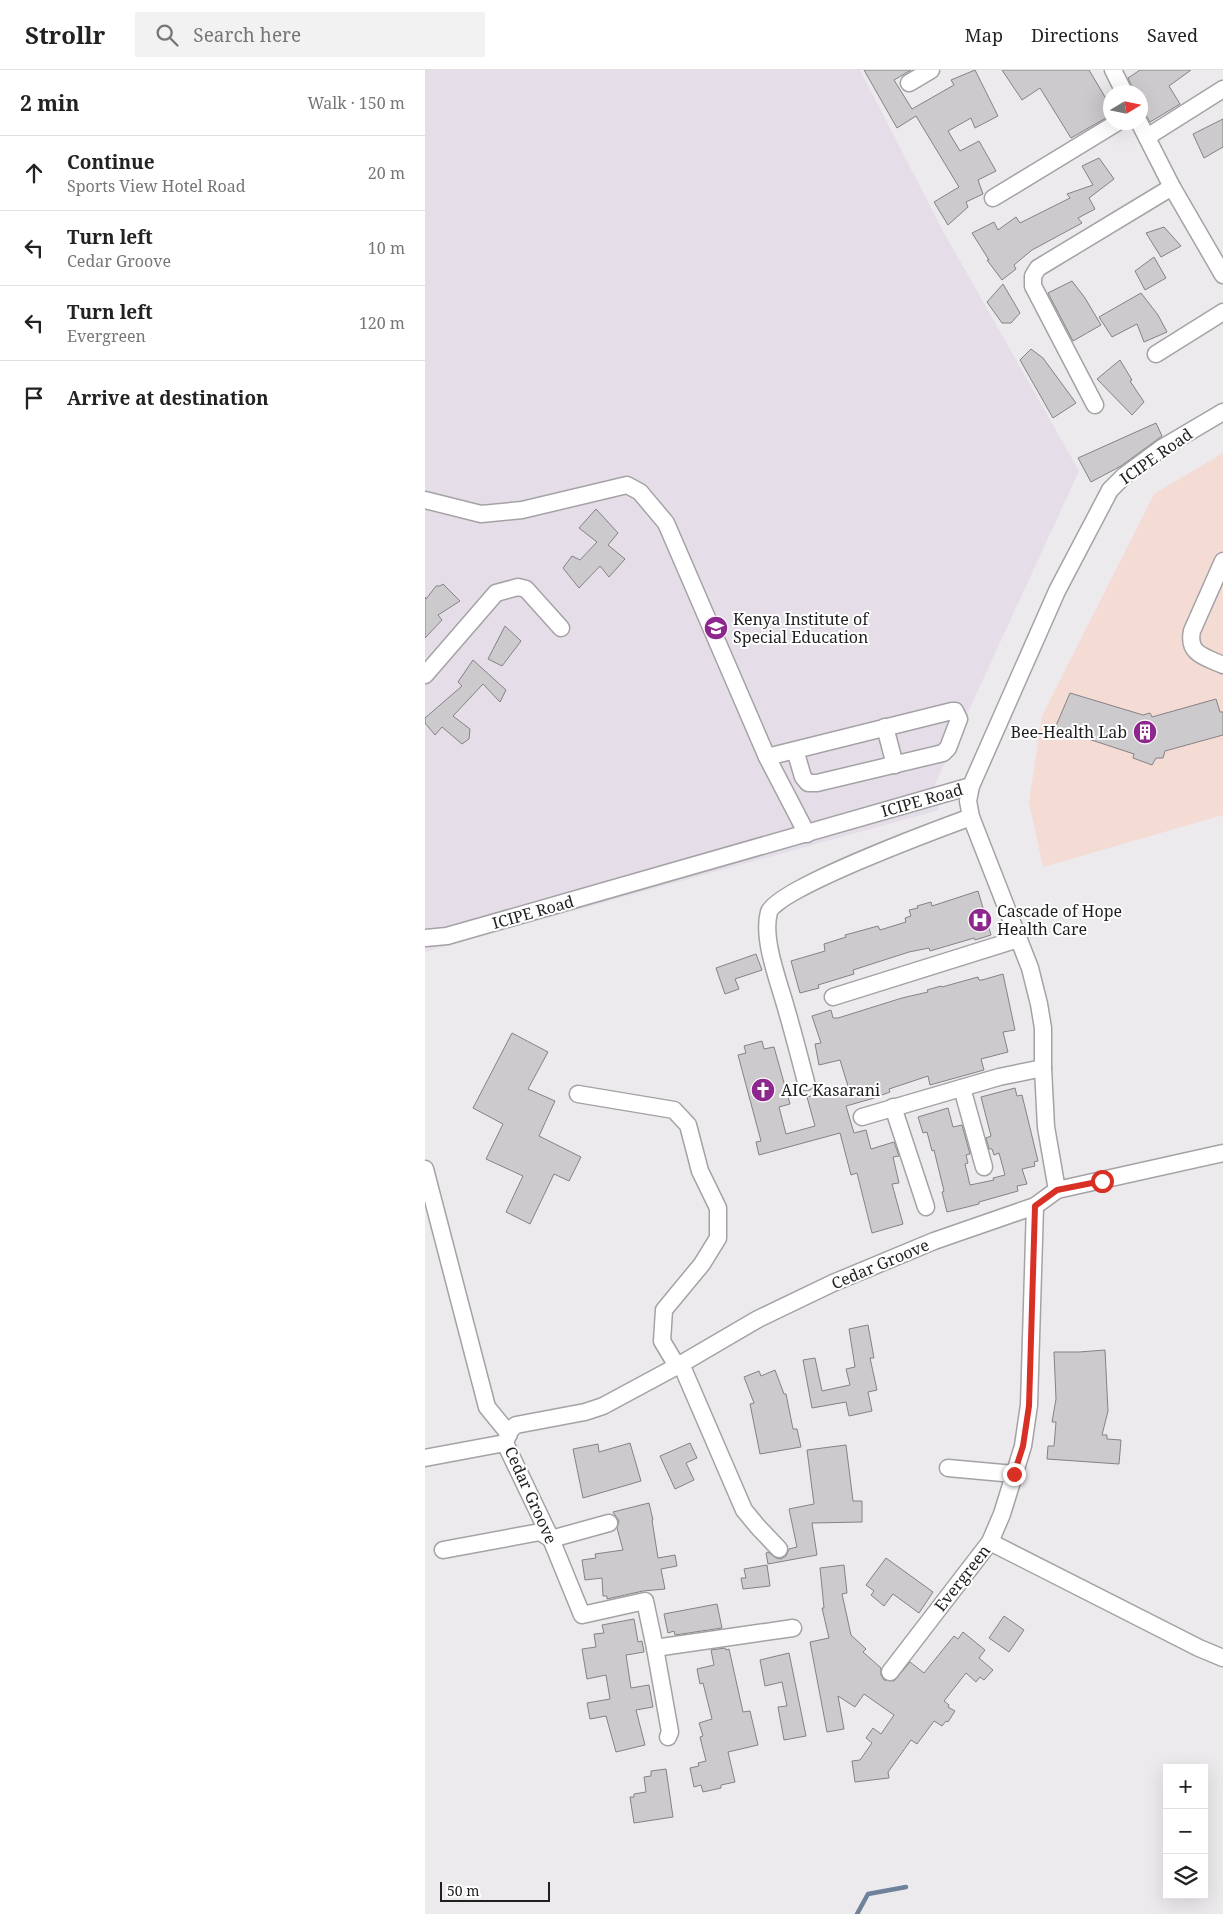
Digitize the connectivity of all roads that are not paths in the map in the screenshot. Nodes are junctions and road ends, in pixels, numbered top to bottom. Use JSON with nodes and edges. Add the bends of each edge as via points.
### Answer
{"nodes":[{"id":1,"x":931,"y":70,"type":"edge"},
{"id":2,"x":1113,"y":70,"type":"edge"},
{"id":3,"x":909,"y":83,"type":"dead end"},
{"id":4,"x":1120,"y":85,"type":"edge"},
{"id":5,"x":1223,"y":89,"type":"edge"},
{"id":6,"x":1148,"y":127,"type":"edge"},
{"id":7,"x":1105,"y":130,"type":"edge"},
{"id":8,"x":1143,"y":130,"type":"edge"},
{"id":9,"x":1172,"y":187,"type":"junction"},
{"id":10,"x":993,"y":198,"type":"dead end"},
{"id":11,"x":1223,"y":275,"type":"edge"},
{"id":12,"x":1223,"y":312,"type":"edge"},
{"id":13,"x":1156,"y":354,"type":"dead end"},
{"id":14,"x":1095,"y":405,"type":"dead end"},
{"id":15,"x":1223,"y":412,"type":"edge"},
{"id":16,"x":425,"y":500,"type":"edge"},
{"id":17,"x":1223,"y":561,"type":"edge"},
{"id":18,"x":561,"y":628,"type":"dead end"},
{"id":19,"x":1223,"y":665,"type":"edge"},
{"id":20,"x":425,"y":675,"type":"edge"},
{"id":21,"x":885,"y":727,"type":"junction"},
{"id":22,"x":795,"y":750,"type":"junction"},
{"id":23,"x":767,"y":757,"type":"junction"},
{"id":24,"x":895,"y":765,"type":"junction"},
{"id":25,"x":971,"y":786,"type":"junction"},
{"id":26,"x":971,"y":817,"type":"junction"},
{"id":27,"x":807,"y":834,"type":"junction"},
{"id":28,"x":425,"y":938,"type":"edge"},
{"id":29,"x":1018,"y":939,"type":"junction"},
{"id":30,"x":833,"y":997,"type":"dead end"},
{"id":31,"x":1043,"y":1068,"type":"junction"},
{"id":32,"x":806,"y":1082,"type":"dead end"},
{"id":33,"x":962,"y":1088,"type":"junction"},
{"id":34,"x":578,"y":1094,"type":"dead end"},
{"id":35,"x":893,"y":1107,"type":"junction"},
{"id":36,"x":862,"y":1117,"type":"dead end"},
{"id":37,"x":1223,"y":1153,"type":"edge"},
{"id":38,"x":984,"y":1167,"type":"dead end"},
{"id":39,"x":425,"y":1169,"type":"edge"},
{"id":40,"x":1057,"y":1190,"type":"junction"},
{"id":41,"x":1035,"y":1206,"type":"junction"},
{"id":42,"x":926,"y":1207,"type":"dead end"},
{"id":43,"x":679,"y":1365,"type":"junction"},
{"id":44,"x":507,"y":1439,"type":"junction"},
{"id":45,"x":425,"y":1458,"type":"edge"},
{"id":46,"x":948,"y":1468,"type":"dead end"},
{"id":47,"x":1014,"y":1474,"type":"junction"},
{"id":48,"x":609,"y":1523,"type":"dead end"},
{"id":49,"x":551,"y":1539,"type":"junction"},
{"id":50,"x":990,"y":1542,"type":"junction"},
{"id":51,"x":779,"y":1548,"type":"dead end"},
{"id":52,"x":443,"y":1550,"type":"dead end"},
{"id":53,"x":793,"y":1628,"type":"dead end"},
{"id":54,"x":655,"y":1648,"type":"junction"},
{"id":55,"x":1223,"y":1658,"type":"edge"},
{"id":56,"x":890,"y":1672,"type":"dead end"},
{"id":57,"x":668,"y":1737,"type":"dead end"}],
"edges":[{"from":1,"to":3,"type":"street"},
{"from":2,"to":4,"type":"street"},
{"from":5,"to":6,"type":"street"},
{"from":7,"to":10,"type":"street"},
{"from":8,"to":9,"type":"street"},
{"from":9,"to":11,"type":"street"},
{"from":9,"to":14,"type":"street","via":[[1038,268],[1033,276],[1033,286]]},
{"from":12,"to":13,"type":"street"},
{"from":15,"to":25,"type":"street","name":"ICIPE Road","via":[[1162,448],[1110,490],[1057,591]]},
{"from":16,"to":23,"type":"street","via":[[481,514],[522,510],[627,485],[640,492],[666,523]]},
{"from":17,"to":19,"type":"street","via":[[1190,640],[1192,648],[1199,654]]},
{"from":18,"to":20,"type":"street","via":[[525,589],[519,587],[496,593]]},
{"from":21,"to":22,"type":"street"},
{"from":21,"to":24,"type":"street"},
{"from":21,"to":24,"type":"street","via":[[952,711],[959,719],[946,752]]},
{"from":22,"to":23,"type":"street"},
{"from":22,"to":24,"type":"street","via":[[808,783]]},
{"from":23,"to":27,"type":"street"},
{"from":25,"to":26,"type":"street","via":[[968,802]]},
{"from":25,"to":27,"type":"street","name":"ICIPE Road"},
{"from":26,"to":29,"type":"street"},
{"from":26,"to":32,"type":"street","via":[[802,886],[769,910],[768,935],[774,965]]},
{"from":27,"to":28,"type":"street","name":"ICIPE Road","via":[[447,936]]},
{"from":29,"to":30,"type":"street"},
{"from":29,"to":31,"type":"street","via":[[1030,968],[1039,1004]]},
{"from":31,"to":33,"type":"street"},
{"from":31,"to":40,"type":"street","via":[[1046,1127]]},
{"from":33,"to":35,"type":"street"},
{"from":33,"to":38,"type":"street"},
{"from":34,"to":43,"type":"street","via":[[674,1110],[688,1125],[700,1171],[718,1208],[718,1238],[702,1264],[664,1310],[661,1341]]},
{"from":35,"to":36,"type":"street"},
{"from":35,"to":42,"type":"street"},
{"from":37,"to":40,"type":"street"},
{"from":39,"to":44,"type":"street","via":[[487,1406]]},
{"from":40,"to":41,"type":"street","name":"Cedar Groove"},
{"from":41,"to":43,"type":"street","name":"Cedar Groove","via":[[934,1241],[833,1283],[758,1319]]},
{"from":41,"to":47,"type":"street","name":"Evergreen","via":[[1029,1406],[1023,1446]]},
{"from":43,"to":44,"type":"street","name":"Cedar Groove","via":[[603,1406],[516,1425]]},
{"from":43,"to":51,"type":"street","via":[[745,1510]]},
{"from":44,"to":45,"type":"street"},
{"from":44,"to":49,"type":"street","name":"Cedar Groove"},
{"from":46,"to":47,"type":"street"},
{"from":47,"to":50,"type":"street","name":"Evergreen","via":[[1003,1514]]},
{"from":48,"to":49,"type":"street"},
{"from":49,"to":52,"type":"street","via":[[540,1532]]},
{"from":49,"to":54,"type":"street","name":"Cedar Groove","via":[[582,1615],[645,1601]]},
{"from":50,"to":55,"type":"street"},
{"from":50,"to":56,"type":"street","name":"Evergreen"},
{"from":53,"to":54,"type":"street"},
{"from":54,"to":57,"type":"street","via":[[671,1732]]}]}
